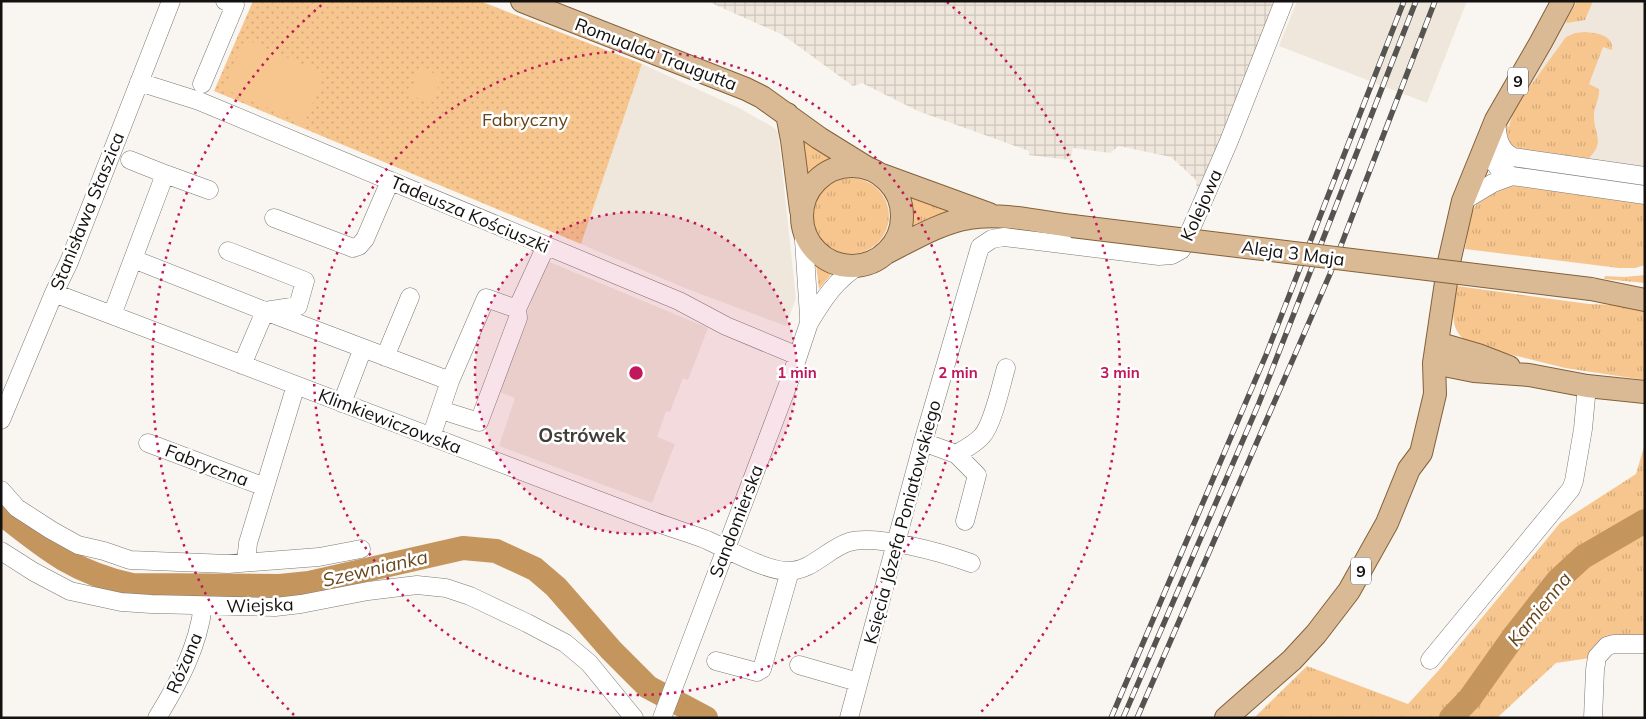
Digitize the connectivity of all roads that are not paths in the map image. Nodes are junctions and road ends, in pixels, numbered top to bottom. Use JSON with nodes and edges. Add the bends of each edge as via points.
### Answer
{"nodes":[{"id":1,"x":171,"y":1,"type":"edge"},
{"id":2,"x":522,"y":1,"type":"edge"},
{"id":3,"x":1284,"y":1,"type":"edge"},
{"id":4,"x":1563,"y":1,"type":"edge"},
{"id":5,"x":232,"y":2,"type":"edge"},
{"id":6,"x":139,"y":82,"type":"junction"},
{"id":7,"x":202,"y":84,"type":"dead end"},
{"id":8,"x":787,"y":114,"type":"junction"},
{"id":9,"x":1496,"y":120,"type":"junction"},
{"id":10,"x":1484,"y":148,"type":"junction"},
{"id":11,"x":130,"y":160,"type":"dead end"},
{"id":12,"x":876,"y":172,"type":"junction"},
{"id":13,"x":165,"y":174,"type":"junction"},
{"id":14,"x":1512,"y":176,"type":"junction"},
{"id":15,"x":1645,"y":176,"type":"edge"},
{"id":16,"x":390,"y":182,"type":"junction"},
{"id":17,"x":209,"y":190,"type":"dead end"},
{"id":18,"x":1645,"y":195,"type":"edge"},
{"id":19,"x":1463,"y":201,"type":"junction"},
{"id":20,"x":994,"y":216,"type":"junction"},
{"id":21,"x":274,"y":218,"type":"dead end"},
{"id":22,"x":802,"y":221,"type":"junction"},
{"id":23,"x":984,"y":243,"type":"joint"},
{"id":24,"x":546,"y":246,"type":"junction"},
{"id":25,"x":228,"y":251,"type":"dead end"},
{"id":26,"x":883,"y":254,"type":"junction"},
{"id":27,"x":133,"y":259,"type":"junction"},
{"id":28,"x":860,"y":265,"type":"junction"},
{"id":29,"x":1645,"y":288,"type":"edge"},
{"id":30,"x":1591,"y":289,"type":"junction"},
{"id":31,"x":54,"y":293,"type":"junction"},
{"id":32,"x":410,"y":297,"type":"dead end"},
{"id":33,"x":1645,"y":300,"type":"edge"},
{"id":34,"x":516,"y":309,"type":"junction"},
{"id":35,"x":265,"y":311,"type":"junction"},
{"id":36,"x":112,"y":315,"type":"junction"},
{"id":37,"x":809,"y":323,"type":"junction"},
{"id":38,"x":363,"y":348,"type":"junction"},
{"id":39,"x":1435,"y":353,"type":"junction"},
{"id":40,"x":798,"y":356,"type":"junction"},
{"id":41,"x":385,"y":357,"type":"junction"},
{"id":42,"x":242,"y":365,"type":"junction"},
{"id":43,"x":1006,"y":368,"type":"dead end"},
{"id":44,"x":450,"y":382,"type":"junction"},
{"id":45,"x":296,"y":385,"type":"junction"},
{"id":46,"x":1587,"y":386,"type":"junction"},
{"id":47,"x":1645,"y":392,"type":"edge"},
{"id":48,"x":342,"y":403,"type":"junction"},
{"id":49,"x":441,"y":410,"type":"junction"},
{"id":50,"x":1,"y":420,"type":"edge"},
{"id":51,"x":431,"y":437,"type":"junction"},
{"id":52,"x":923,"y":442,"type":"junction"},
{"id":53,"x":148,"y":443,"type":"dead end"},
{"id":54,"x":956,"y":454,"type":"junction"},
{"id":55,"x":265,"y":487,"type":"junction"},
{"id":56,"x":1,"y":490,"type":"edge"},
{"id":57,"x":965,"y":521,"type":"dead end"},
{"id":58,"x":895,"y":544,"type":"junction"},
{"id":59,"x":361,"y":549,"type":"dead end"},
{"id":60,"x":726,"y":549,"type":"junction"},
{"id":61,"x":1,"y":551,"type":"edge"},
{"id":62,"x":246,"y":562,"type":"junction"},
{"id":63,"x":971,"y":562,"type":"dead end"},
{"id":64,"x":790,"y":571,"type":"junction"},
{"id":65,"x":203,"y":606,"type":"junction"},
{"id":66,"x":1645,"y":644,"type":"edge"},
{"id":67,"x":1430,"y":660,"type":"dead end"},
{"id":68,"x":716,"y":661,"type":"dead end"},
{"id":69,"x":799,"y":665,"type":"dead end"},
{"id":70,"x":858,"y":682,"type":"junction"},
{"id":71,"x":158,"y":718,"type":"edge"},
{"id":72,"x":634,"y":718,"type":"edge"},
{"id":73,"x":662,"y":718,"type":"edge"},
{"id":74,"x":849,"y":718,"type":"edge"},
{"id":75,"x":1226,"y":718,"type":"edge"},
{"id":76,"x":1593,"y":718,"type":"edge"}],
"edges":[{"from":1,"to":6,"type":"street","name":"Stanisława Staszica"},
{"from":2,"to":8,"type":"main road","name":"Romualda Traugutta","via":[[732,82]]},
{"from":3,"to":23,"type":"street","name":"Kolejowa","via":[[1181,250],[1172,256],[1159,256],[1012,238],[997,238]]},
{"from":4,"to":9,"type":"main road","number":"9"},
{"from":5,"to":7,"type":"street"},
{"from":6,"to":16,"type":"street","name":"Tadeusza Kościuszki","via":[[199,101]]},
{"from":6,"to":31,"type":"street","name":"Stanisława Staszica"},
{"from":8,"to":12,"type":"main road","name":"Romualda Traugutta","via":[[819,138]]},
{"from":8,"to":22,"type":"main road"},
{"from":9,"to":10,"type":"main road","number":"9"},
{"from":9,"to":15,"type":"street","via":[[1500,144],[1514,157]]},
{"from":10,"to":14,"type":"street","via":[[1499,169]]},
{"from":10,"to":19,"type":"main road","number":"9"},
{"from":11,"to":13,"type":"street"},
{"from":12,"to":20,"type":"main road","name":"Aleja 3 Maja"},
{"from":12,"to":22,"type":"main road","via":[[854,166],[839,168],[820,178],[806,196]]},
{"from":12,"to":26,"type":"main road","via":[[892,187],[899,200],[901,215],[897,236]]},
{"from":13,"to":17,"type":"street"},
{"from":13,"to":27,"type":"street"},
{"from":14,"to":18,"type":"street"},
{"from":14,"to":19,"type":"street"},
{"from":16,"to":21,"type":"street","via":[[360,246],[353,248]]},
{"from":16,"to":24,"type":"street","name":"Tadeusza Kościuszki"},
{"from":19,"to":39,"type":"main road","number":"9","via":[[1449,262]]},
{"from":20,"to":26,"type":"main road","name":"Aleja 3 Maja","via":[[956,221]]},
{"from":20,"to":30,"type":"main road","name":"Aleja 3 Maja","bridge":true},
{"from":22,"to":28,"type":"main road","via":[[807,239],[816,251],[842,265]]},
{"from":22,"to":37,"type":"street","name":"Sandomierska"},
{"from":23,"to":52,"type":"street","name":"Księcia Józefa Poniatowskiego","via":[[978,251]]},
{"from":24,"to":34,"type":"street"},
{"from":24,"to":40,"type":"street","name":"Tadeusza Kościuszki","via":[[679,301],[726,326]]},
{"from":25,"to":35,"type":"street","via":[[305,281],[298,306]]},
{"from":26,"to":28,"type":"main road"},
{"from":27,"to":35,"type":"street"},
{"from":27,"to":36,"type":"street"},
{"from":28,"to":37,"type":"street","name":"Sandomierska","via":[[825,296]]},
{"from":29,"to":30,"type":"main road","name":"Aleja 3 Maja"},
{"from":30,"to":33,"type":"main road","name":"Aleja 3 Maja"},
{"from":31,"to":36,"type":"street","name":"Klimkiewiczowska"},
{"from":31,"to":50,"type":"street","name":"Stanisława Staszica"},
{"from":32,"to":41,"type":"street"},
{"from":34,"to":44,"type":"street","via":[[486,298]]},
{"from":34,"to":49,"type":"street","via":[[518,318],[479,422]]},
{"from":35,"to":38,"type":"street"},
{"from":35,"to":42,"type":"street"},
{"from":36,"to":42,"type":"street","name":"Klimkiewiczowska"},
{"from":37,"to":40,"type":"street","name":"Sandomierska"},
{"from":38,"to":41,"type":"street"},
{"from":38,"to":48,"type":"street"},
{"from":39,"to":46,"type":"main road","via":[[1474,371],[1528,375]]},
{"from":39,"to":75,"type":"main road","number":"9","via":[[1435,394],[1421,453],[1409,469],[1386,524],[1349,591],[1292,660]]},
{"from":40,"to":60,"type":"street","name":"Sandomierska"},
{"from":41,"to":44,"type":"street"},
{"from":42,"to":45,"type":"street","name":"Klimkiewiczowska"},
{"from":43,"to":54,"type":"street","via":[[983,435]]},
{"from":44,"to":49,"type":"street"},
{"from":45,"to":48,"type":"street","name":"Klimkiewiczowska"},
{"from":45,"to":55,"type":"street","name":"Fabryczna"},
{"from":46,"to":47,"type":"main road"},
{"from":46,"to":67,"type":"street","via":[[1583,429],[1571,489]]},
{"from":48,"to":51,"type":"street","name":"Klimkiewiczowska"},
{"from":49,"to":51,"type":"street"},
{"from":51,"to":60,"type":"street","name":"Klimkiewiczowska"},
{"from":52,"to":54,"type":"street"},
{"from":52,"to":58,"type":"street","name":"Księcia Józefa Poniatowskiego"},
{"from":53,"to":55,"type":"street","name":"Fabryczna"},
{"from":54,"to":57,"type":"street","via":[[978,475]]},
{"from":55,"to":62,"type":"street","name":"Fabryczna","via":[[248,543]]},
{"from":56,"to":62,"type":"street","via":[[17,508],[78,545],[130,560]]},
{"from":58,"to":63,"type":"street","via":[[936,551]]},
{"from":58,"to":64,"type":"street","via":[[861,540],[848,542],[812,564]]},
{"from":58,"to":70,"type":"street","name":"Księcia Józefa Poniatowskiego"},
{"from":59,"to":62,"type":"street","via":[[319,557]]},
{"from":60,"to":64,"type":"street","name":"Klimkiewiczowska","via":[[776,569]]},
{"from":60,"to":73,"type":"street","name":"Sandomierska"},
{"from":61,"to":65,"type":"street","name":"Wiejska","via":[[70,591],[121,602]]},
{"from":64,"to":68,"type":"street","via":[[762,670],[757,672]]},
{"from":65,"to":71,"type":"street","name":"Różana","via":[[192,652]]},
{"from":65,"to":72,"type":"street","name":"Wiejska","via":[[276,607],[417,585],[446,588],[503,611],[565,643],[589,664]]},
{"from":66,"to":76,"type":"street","via":[[1614,644],[1607,646],[1597,657]]},
{"from":69,"to":70,"type":"street"},
{"from":70,"to":74,"type":"street","name":"Księcia Józefa Poniatowskiego"}]}
